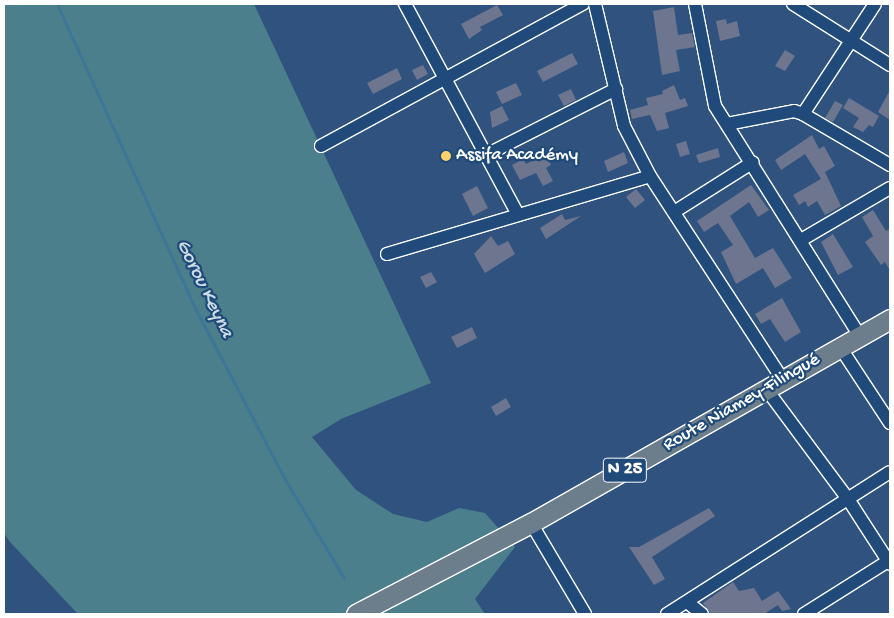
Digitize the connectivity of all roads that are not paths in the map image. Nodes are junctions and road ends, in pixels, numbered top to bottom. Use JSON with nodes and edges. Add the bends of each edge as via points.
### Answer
{"nodes":[{"id":1,"x":583,"y":4,"type":"edge"},
{"id":2,"x":595,"y":4,"type":"edge"},
{"id":3,"x":695,"y":4,"type":"edge"},
{"id":4,"x":793,"y":4,"type":"edge"},
{"id":5,"x":875,"y":4,"type":"edge"},
{"id":6,"x":409,"y":5,"type":"edge"},
{"id":7,"x":851,"y":40,"type":"junction"},
{"id":8,"x":890,"y":65,"type":"edge"},
{"id":9,"x":445,"y":78,"type":"junction"},
{"id":10,"x":616,"y":89,"type":"junction"},
{"id":11,"x":803,"y":114,"type":"junction"},
{"id":12,"x":727,"y":124,"type":"junction"},
{"id":13,"x":321,"y":146,"type":"dead end"},
{"id":14,"x":486,"y":155,"type":"junction"},
{"id":15,"x":753,"y":162,"type":"junction"},
{"id":16,"x":890,"y":165,"type":"edge"},
{"id":17,"x":650,"y":176,"type":"junction"},
{"id":18,"x":890,"y":188,"type":"edge"},
{"id":19,"x":674,"y":212,"type":"junction"},
{"id":20,"x":518,"y":215,"type":"junction"},
{"id":21,"x":801,"y":240,"type":"junction"},
{"id":22,"x":387,"y":254,"type":"dead end"},
{"id":23,"x":890,"y":319,"type":"edge"},
{"id":24,"x":860,"y":336,"type":"junction"},
{"id":25,"x":840,"y":347,"type":"junction"},
{"id":26,"x":775,"y":385,"type":"junction"},
{"id":27,"x":890,"y":423,"type":"edge"},
{"id":28,"x":890,"y":472,"type":"edge"},
{"id":29,"x":848,"y":499,"type":"junction"},
{"id":30,"x":531,"y":523,"type":"junction"},
{"id":31,"x":889,"y":562,"type":"edge"},
{"id":32,"x":687,"y":602,"type":"junction"},
{"id":33,"x":356,"y":614,"type":"edge"},
{"id":34,"x":585,"y":614,"type":"edge"},
{"id":35,"x":667,"y":614,"type":"edge"},
{"id":36,"x":702,"y":614,"type":"edge"},
{"id":37,"x":804,"y":614,"type":"edge"}],
"edges":[{"from":1,"to":9,"type":"street"},
{"from":2,"to":10,"type":"street"},
{"from":3,"to":12,"type":"street","via":[[715,106]]},
{"from":4,"to":7,"type":"street"},
{"from":5,"to":7,"type":"street"},
{"from":6,"to":9,"type":"street"},
{"from":7,"to":8,"type":"street"},
{"from":7,"to":11,"type":"street"},
{"from":9,"to":13,"type":"street"},
{"from":9,"to":14,"type":"street"},
{"from":10,"to":14,"type":"street"},
{"from":10,"to":17,"type":"street","via":[[624,126]]},
{"from":11,"to":12,"type":"street","via":[[794,111]]},
{"from":11,"to":16,"type":"street"},
{"from":12,"to":15,"type":"street"},
{"from":14,"to":20,"type":"street"},
{"from":15,"to":19,"type":"street"},
{"from":15,"to":21,"type":"street"},
{"from":17,"to":19,"type":"street"},
{"from":17,"to":20,"type":"street"},
{"from":18,"to":21,"type":"street"},
{"from":19,"to":26,"type":"street"},
{"from":20,"to":22,"type":"street"},
{"from":21,"to":24,"type":"street"},
{"from":23,"to":24,"type":"main road","name":"Route Niamey-Filingué","number":"N 25"},
{"from":24,"to":25,"type":"main road","name":"Route Niamey-Filingué","number":"N 25"},
{"from":25,"to":26,"type":"main road","name":"Route Niamey-Filingué","number":"N 25"},
{"from":25,"to":27,"type":"street"},
{"from":26,"to":29,"type":"street"},
{"from":26,"to":30,"type":"main road","name":"Route Niamey-Filingué","number":"N 25"},
{"from":28,"to":29,"type":"street"},
{"from":29,"to":31,"type":"street"},
{"from":29,"to":32,"type":"street"},
{"from":30,"to":33,"type":"main road","name":"Route Niamey-Filingué","number":"N 25"},
{"from":30,"to":34,"type":"street"},
{"from":31,"to":37,"type":"street"},
{"from":32,"to":35,"type":"street"},
{"from":32,"to":36,"type":"street"}]}
